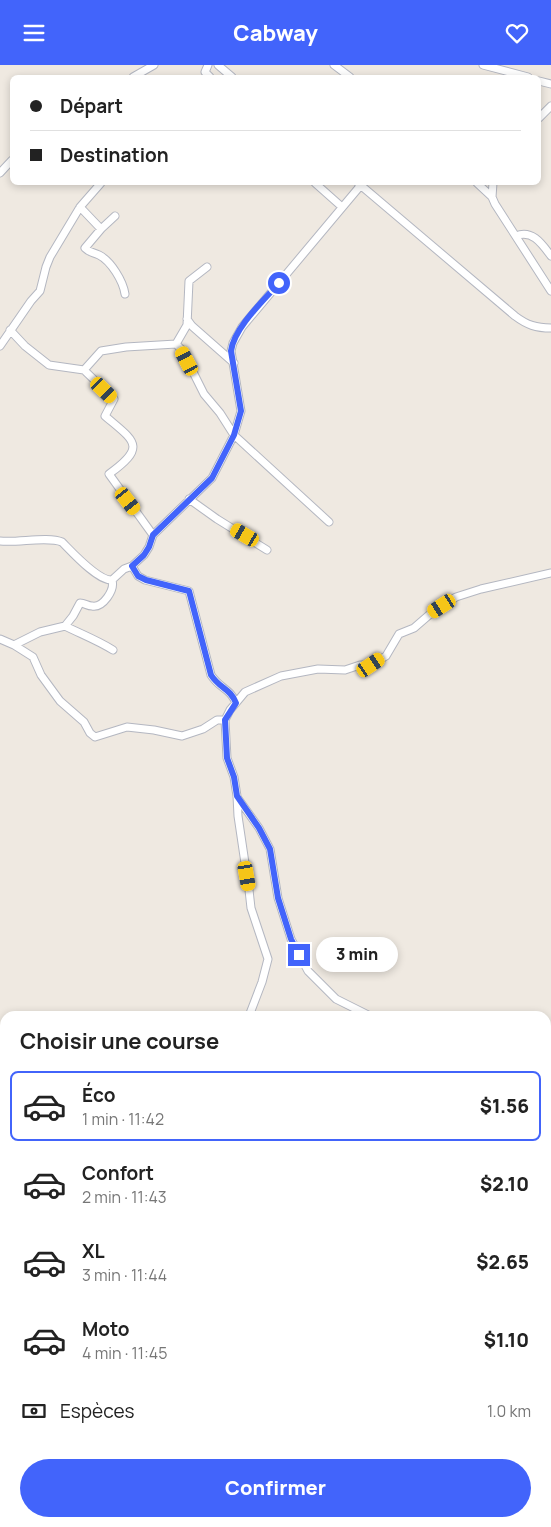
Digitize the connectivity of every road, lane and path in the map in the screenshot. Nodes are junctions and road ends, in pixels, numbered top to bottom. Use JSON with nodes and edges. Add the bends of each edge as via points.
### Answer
{"nodes":[{"id":1,"x":154,"y":65,"type":"edge"},
{"id":2,"x":218,"y":65,"type":"edge"},
{"id":3,"x":334,"y":65,"type":"edge"},
{"id":4,"x":483,"y":65,"type":"edge"},
{"id":5,"x":136,"y":75,"type":"edge"},
{"id":6,"x":230,"y":75,"type":"edge"},
{"id":7,"x":347,"y":75,"type":"edge"},
{"id":8,"x":520,"y":75,"type":"edge"},
{"id":9,"x":551,"y":105,"type":"edge"},
{"id":10,"x":541,"y":116,"type":"edge"},
{"id":11,"x":10,"y":162,"type":"edge"},
{"id":12,"x":0,"y":173,"type":"edge"},
{"id":13,"x":99,"y":185,"type":"edge"},
{"id":14,"x":317,"y":185,"type":"edge"},
{"id":15,"x":359,"y":185,"type":"edge"},
{"id":16,"x":361,"y":185,"type":"edge"},
{"id":17,"x":482,"y":185,"type":"edge"},
{"id":18,"x":493,"y":185,"type":"edge"},
{"id":19,"x":492,"y":197,"type":"junction"},
{"id":20,"x":80,"y":207,"type":"junction"},
{"id":21,"x":342,"y":207,"type":"junction"},
{"id":22,"x":115,"y":216,"type":"dead end"},
{"id":23,"x":101,"y":229,"type":"junction"},
{"id":24,"x":516,"y":236,"type":"junction"},
{"id":25,"x":551,"y":256,"type":"edge"},
{"id":26,"x":207,"y":267,"type":"dead end"},
{"id":27,"x":551,"y":291,"type":"edge"},
{"id":28,"x":125,"y":294,"type":"dead end"},
{"id":29,"x":187,"y":318,"type":"junction"},
{"id":30,"x":551,"y":328,"type":"edge"},
{"id":31,"x":10,"y":331,"type":"junction"},
{"id":32,"x":176,"y":344,"type":"junction"},
{"id":33,"x":0,"y":346,"type":"edge"},
{"id":34,"x":234,"y":363,"type":"junction"},
{"id":35,"x":84,"y":370,"type":"junction"},
{"id":36,"x":234,"y":435,"type":"junction"},
{"id":37,"x":189,"y":499,"type":"junction"},
{"id":38,"x":329,"y":522,"type":"dead end"},
{"id":39,"x":153,"y":535,"type":"junction"},
{"id":40,"x":0,"y":541,"type":"edge"},
{"id":41,"x":267,"y":550,"type":"dead end"},
{"id":42,"x":132,"y":566,"type":"junction"},
{"id":43,"x":551,"y":573,"type":"edge"},
{"id":44,"x":112,"y":580,"type":"junction"},
{"id":45,"x":65,"y":626,"type":"junction"},
{"id":46,"x":0,"y":639,"type":"edge"},
{"id":47,"x":14,"y":645,"type":"junction"},
{"id":48,"x":113,"y":650,"type":"dead end"},
{"id":49,"x":236,"y":703,"type":"junction"},
{"id":50,"x":225,"y":720,"type":"junction"},
{"id":51,"x":237,"y":796,"type":"junction"},
{"id":52,"x":251,"y":1011,"type":"edge"},
{"id":53,"x":360,"y":1011,"type":"edge"}],
"edges":[{"from":1,"to":5,"type":"street"},
{"from":2,"to":6,"type":"street"},
{"from":3,"to":7,"type":"street"},
{"from":4,"to":8,"type":"street"},
{"from":9,"to":10,"type":"street"},
{"from":11,"to":12,"type":"street"},
{"from":13,"to":20,"type":"street"},
{"from":14,"to":21,"type":"street"},
{"from":15,"to":21,"type":"street"},
{"from":16,"to":30,"type":"street","via":[[515,316],[527,325]]},
{"from":17,"to":19,"type":"street"},
{"from":18,"to":19,"type":"street"},
{"from":19,"to":24,"type":"street"},
{"from":20,"to":23,"type":"street"},
{"from":20,"to":31,"type":"street","via":[[50,257],[40,291]]},
{"from":21,"to":34,"type":"street","via":[[242,327],[232,343]]},
{"from":22,"to":23,"type":"street"},
{"from":23,"to":28,"type":"street","via":[[85,248],[108,262]]},
{"from":24,"to":25,"type":"street","via":[[536,238]]},
{"from":24,"to":27,"type":"street"},
{"from":26,"to":29,"type":"street","via":[[189,281]]},
{"from":29,"to":32,"type":"street","via":[[187,325]]},
{"from":29,"to":34,"type":"street"},
{"from":31,"to":33,"type":"street"},
{"from":31,"to":35,"type":"street","via":[[49,365]]},
{"from":32,"to":35,"type":"street","via":[[101,351]]},
{"from":32,"to":36,"type":"street","via":[[204,394]]},
{"from":34,"to":36,"type":"street","via":[[241,411]]},
{"from":35,"to":39,"type":"street","via":[[114,399],[105,416],[131,439],[132,452],[125,463],[109,474]]},
{"from":36,"to":37,"type":"street","via":[[212,478]]},
{"from":36,"to":38,"type":"street"},
{"from":37,"to":39,"type":"street"},
{"from":37,"to":41,"type":"street"},
{"from":39,"to":42,"type":"street","via":[[144,555]]},
{"from":40,"to":44,"type":"street","via":[[56,539],[106,581]]},
{"from":42,"to":44,"type":"street"},
{"from":42,"to":49,"type":"street","via":[[138,576],[146,580],[189,591],[211,675],[217,685],[232,693]]},
{"from":43,"to":49,"type":"street","via":[[456,597],[399,635],[386,656],[371,665],[281,676],[245,692]]},
{"from":44,"to":45,"type":"street","via":[[114,585],[110,595],[94,607],[80,603]]},
{"from":45,"to":47,"type":"street","via":[[40,632]]},
{"from":45,"to":48,"type":"street"},
{"from":46,"to":47,"type":"street"},
{"from":47,"to":50,"type":"street","via":[[33,657],[41,675],[60,701],[84,722],[95,737],[127,727],[182,736],[203,729],[217,719]]},
{"from":49,"to":50,"type":"street"},
{"from":50,"to":51,"type":"street","via":[[227,758]]},
{"from":51,"to":52,"type":"street","via":[[251,908],[268,959]]},
{"from":51,"to":53,"type":"street","via":[[270,849],[278,898],[291,939],[308,971],[336,999]]}]}
